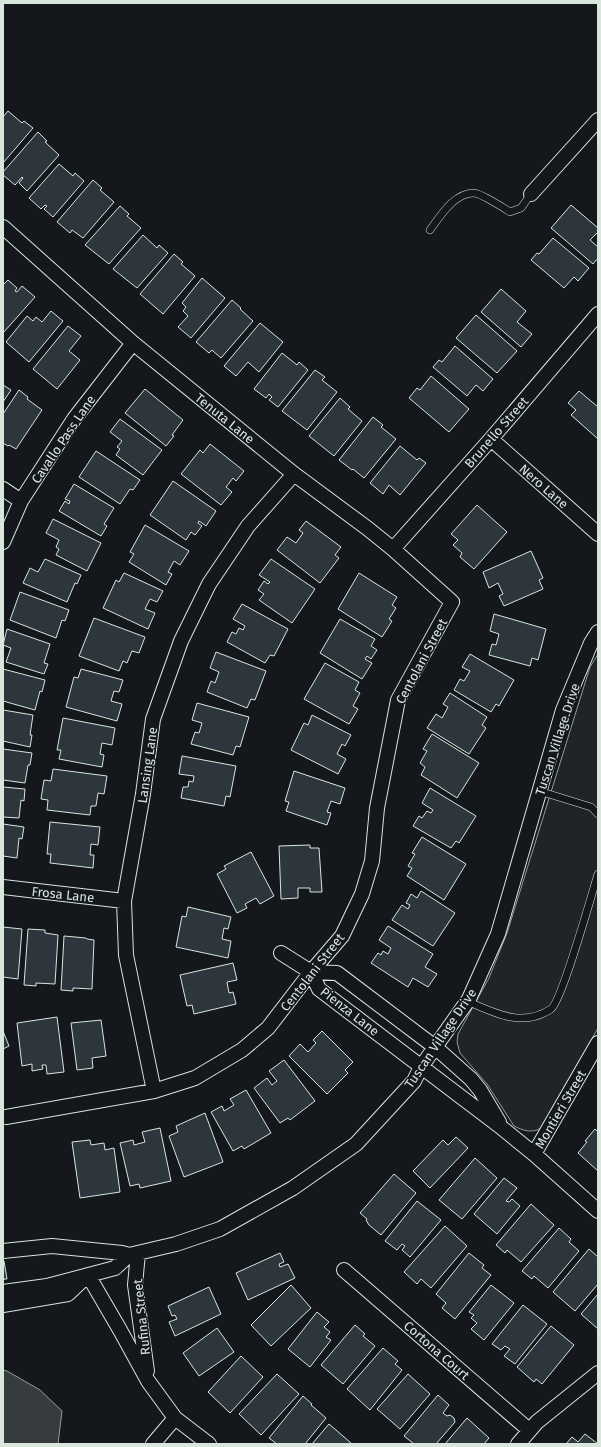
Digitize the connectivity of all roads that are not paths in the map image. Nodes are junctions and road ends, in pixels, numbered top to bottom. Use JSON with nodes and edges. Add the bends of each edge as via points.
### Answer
{"nodes":[{"id":1,"x":598,"y":120,"type":"edge"},
{"id":2,"x":532,"y":194,"type":"joint"},
{"id":3,"x":3,"y":227,"type":"edge"},
{"id":4,"x":430,"y":230,"type":"dead end"},
{"id":5,"x":598,"y":314,"type":"edge"},
{"id":6,"x":133,"y":343,"type":"junction"},
{"id":7,"x":491,"y":439,"type":"junction"},
{"id":8,"x":294,"y":474,"type":"junction"},
{"id":9,"x":3,"y":489,"type":"edge"},
{"id":10,"x":22,"y":502,"type":"junction"},
{"id":11,"x":598,"y":534,"type":"edge"},
{"id":12,"x":3,"y":542,"type":"edge"},
{"id":13,"x":393,"y":549,"type":"junction"},
{"id":14,"x":452,"y":602,"type":"joint"},
{"id":15,"x":598,"y":632,"type":"edge"},
{"id":16,"x":539,"y":791,"type":"junction"},
{"id":17,"x":598,"y":814,"type":"edge"},
{"id":18,"x":598,"y":874,"type":"edge"},
{"id":19,"x":3,"y":887,"type":"edge"},
{"id":20,"x":124,"y":901,"type":"junction"},
{"id":21,"x":281,"y":952,"type":"dead end"},
{"id":22,"x":311,"y":972,"type":"junction"},
{"id":23,"x":468,"y":1001,"type":"junction"},
{"id":24,"x":598,"y":1043,"type":"edge"},
{"id":25,"x":435,"y":1047,"type":"junction"},
{"id":26,"x":421,"y":1066,"type":"junction"},
{"id":27,"x":154,"y":1091,"type":"junction"},
{"id":28,"x":6,"y":1117,"type":"dead end"},
{"id":29,"x":502,"y":1128,"type":"junction"},
{"id":30,"x":534,"y":1154,"type":"junction"},
{"id":31,"x":598,"y":1211,"type":"edge"},
{"id":32,"x":3,"y":1251,"type":"edge"},
{"id":33,"x":133,"y":1254,"type":"junction"},
{"id":34,"x":344,"y":1270,"type":"dead end"},
{"id":35,"x":88,"y":1275,"type":"junction"},
{"id":36,"x":3,"y":1292,"type":"edge"},
{"id":37,"x":3,"y":1305,"type":"edge"},
{"id":38,"x":598,"y":1373,"type":"edge"},
{"id":39,"x":148,"y":1381,"type":"junction"},
{"id":40,"x":175,"y":1418,"type":"junction"},
{"id":41,"x":529,"y":1430,"type":"junction"},
{"id":42,"x":153,"y":1444,"type":"edge"},
{"id":43,"x":209,"y":1444,"type":"edge"},
{"id":44,"x":518,"y":1444,"type":"edge"}],
"edges":[{"from":1,"to":2,"type":"street"},
{"from":2,"to":4,"type":"lane","via":[[521,208],[510,212],[475,193],[461,196],[443,212]]},
{"from":3,"to":6,"type":"street","name":"Tenuta Lane"},
{"from":5,"to":7,"type":"street","name":"Brunello Street"},
{"from":6,"to":8,"type":"street","name":"Tenuta Lane"},
{"from":6,"to":10,"type":"street","name":"Cavallo Pass Lane","via":[[74,419]]},
{"from":7,"to":11,"type":"street","name":"Nero Lane"},
{"from":7,"to":13,"type":"street","name":"Brunello Street"},
{"from":8,"to":13,"type":"street","name":"Tenuta Lane"},
{"from":8,"to":20,"type":"street","name":"Lansing Lane","via":[[248,526],[210,584],[181,640],[154,719]]},
{"from":9,"to":10,"type":"street"},
{"from":10,"to":12,"type":"street","name":"Cavallo Pass Lane"},
{"from":13,"to":14,"type":"street","name":"Tenuta Lane"},
{"from":14,"to":22,"type":"street","name":"Centolani Street","via":[[398,700],[377,808],[372,861],[362,894],[342,936]]},
{"from":15,"to":16,"type":"street","name":"Tuscan Village Drive","via":[[590,643],[563,710]]},
{"from":16,"to":17,"type":"lane","via":[[592,807]]},
{"from":16,"to":23,"type":"street","name":"Tuscan Village Drive","via":[[498,934]]},
{"from":18,"to":23,"type":"lane","via":[[563,986],[552,1008],[536,1016],[517,1019]]},
{"from":19,"to":20,"type":"street","name":"Frosa Lane"},
{"from":20,"to":27,"type":"street","name":"Lansing Lane","via":[[126,955]]},
{"from":21,"to":22,"type":"street"},
{"from":22,"to":25,"type":"street","name":"Pienza Lane","via":[[337,974]]},
{"from":22,"to":26,"type":"street","name":"Pienza Lane","via":[[319,989]]},
{"from":22,"to":27,"type":"street","name":"Centolani Street","via":[[268,1028],[242,1050],[195,1078]]},
{"from":23,"to":25,"type":"street","name":"Tuscan Village Drive"},
{"from":24,"to":30,"type":"street","name":"Montieri Street"},
{"from":25,"to":26,"type":"street","name":"Tuscan Village Drive"},
{"from":25,"to":29,"type":"street","name":"Pienza Lane","via":[[471,1079]]},
{"from":26,"to":29,"type":"street","name":"Pienza Lane"},
{"from":26,"to":33,"type":"street","name":"Tuscan Village Drive","via":[[414,1081],[356,1144],[293,1188],[220,1229],[176,1244]]},
{"from":27,"to":28,"type":"street","name":"Centolani Street"},
{"from":29,"to":30,"type":"street","name":"Pienza Lane"},
{"from":30,"to":31,"type":"street","name":"Pienza Lane"},
{"from":32,"to":33,"type":"street","name":"Tuscan Village Drive","via":[[52,1246]]},
{"from":33,"to":35,"type":"street","name":"Tuscan Village Drive","via":[[115,1268]]},
{"from":33,"to":39,"type":"street","name":"Rufina Street"},
{"from":34,"to":41,"type":"street","name":"Cortona Court"},
{"from":35,"to":36,"type":"street","name":"Tuscan Village Drive","via":[[47,1286]]},
{"from":35,"to":37,"type":"street","name":"Tuscan Village Drive","via":[[68,1294]]},
{"from":35,"to":39,"type":"street","name":"Rufina Street"},
{"from":38,"to":41,"type":"street"},
{"from":39,"to":40,"type":"street","name":"Rufina Street"},
{"from":40,"to":42,"type":"street"},
{"from":40,"to":43,"type":"street","name":"Rufina Street"},
{"from":41,"to":44,"type":"street"}]}
